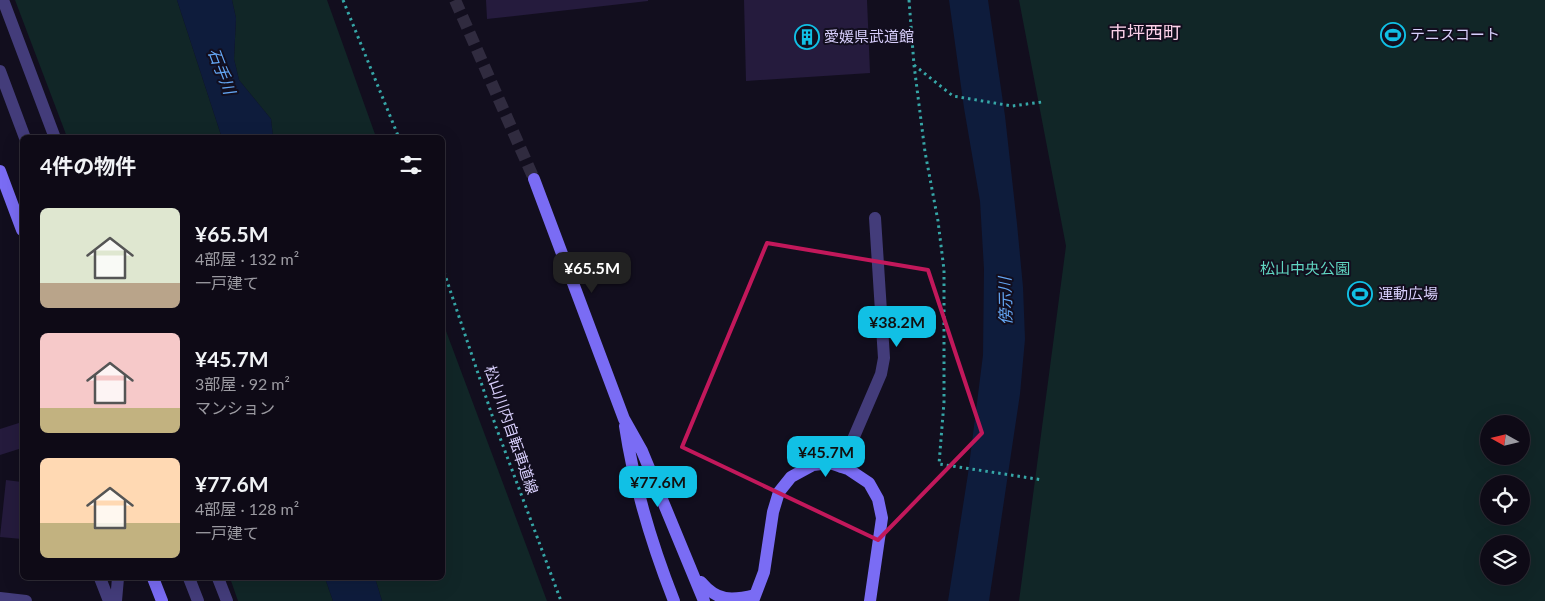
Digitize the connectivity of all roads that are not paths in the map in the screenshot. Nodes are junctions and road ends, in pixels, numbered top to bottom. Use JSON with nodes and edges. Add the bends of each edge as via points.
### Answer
{"nodes":[{"id":1,"x":3,"y":0,"type":"edge"},
{"id":2,"x":0,"y":71,"type":"edge"},
{"id":3,"x":24,"y":135,"type":"edge"},
{"id":4,"x":54,"y":135,"type":"edge"},
{"id":5,"x":0,"y":171,"type":"edge"},
{"id":6,"x":534,"y":179,"type":"tunnel mouth"},
{"id":7,"x":875,"y":218,"type":"dead end"},
{"id":8,"x":20,"y":225,"type":"edge"},
{"id":9,"x":624,"y":419,"type":"junction"},
{"id":10,"x":841,"y":467,"type":"junction"},
{"id":11,"x":692,"y":570,"type":"junction"},
{"id":12,"x":101,"y":580,"type":"edge"},
{"id":13,"x":118,"y":580,"type":"edge"},
{"id":14,"x":154,"y":580,"type":"edge"},
{"id":15,"x":190,"y":580,"type":"edge"},
{"id":16,"x":219,"y":580,"type":"edge"},
{"id":17,"x":0,"y":598,"type":"edge"},
{"id":18,"x":754,"y":598,"type":"edge"},
{"id":19,"x":26,"y":601,"type":"edge"},
{"id":20,"x":109,"y":601,"type":"edge"},
{"id":21,"x":116,"y":601,"type":"edge"},
{"id":22,"x":162,"y":601,"type":"edge"},
{"id":23,"x":198,"y":601,"type":"edge"},
{"id":24,"x":227,"y":601,"type":"edge"},
{"id":25,"x":674,"y":601,"type":"edge"},
{"id":26,"x":704,"y":601,"type":"edge"},
{"id":27,"x":870,"y":601,"type":"edge"}],
"edges":[{"from":1,"to":4,"type":"street"},
{"from":2,"to":3,"type":"street"},
{"from":5,"to":8,"type":"street"},
{"from":6,"to":9,"type":"street"},
{"from":7,"to":10,"type":"street","via":[[884,358],[881,374]]},
{"from":9,"to":11,"type":"street","via":[[642,451]]},
{"from":9,"to":25,"type":"street","via":[[630,460]]},
{"from":10,"to":18,"type":"street","via":[[830,463],[813,465],[791,477],[779,492],[764,572]]},
{"from":10,"to":27,"type":"street","via":[[868,482],[878,499],[882,518]]},
{"from":11,"to":18,"type":"street","via":[[710,594],[725,601]]},
{"from":11,"to":26,"type":"street"},
{"from":12,"to":20,"type":"street"},
{"from":13,"to":21,"type":"street"},
{"from":14,"to":22,"type":"street"},
{"from":15,"to":23,"type":"street"},
{"from":16,"to":24,"type":"street"},
{"from":17,"to":19,"type":"street"}]}
